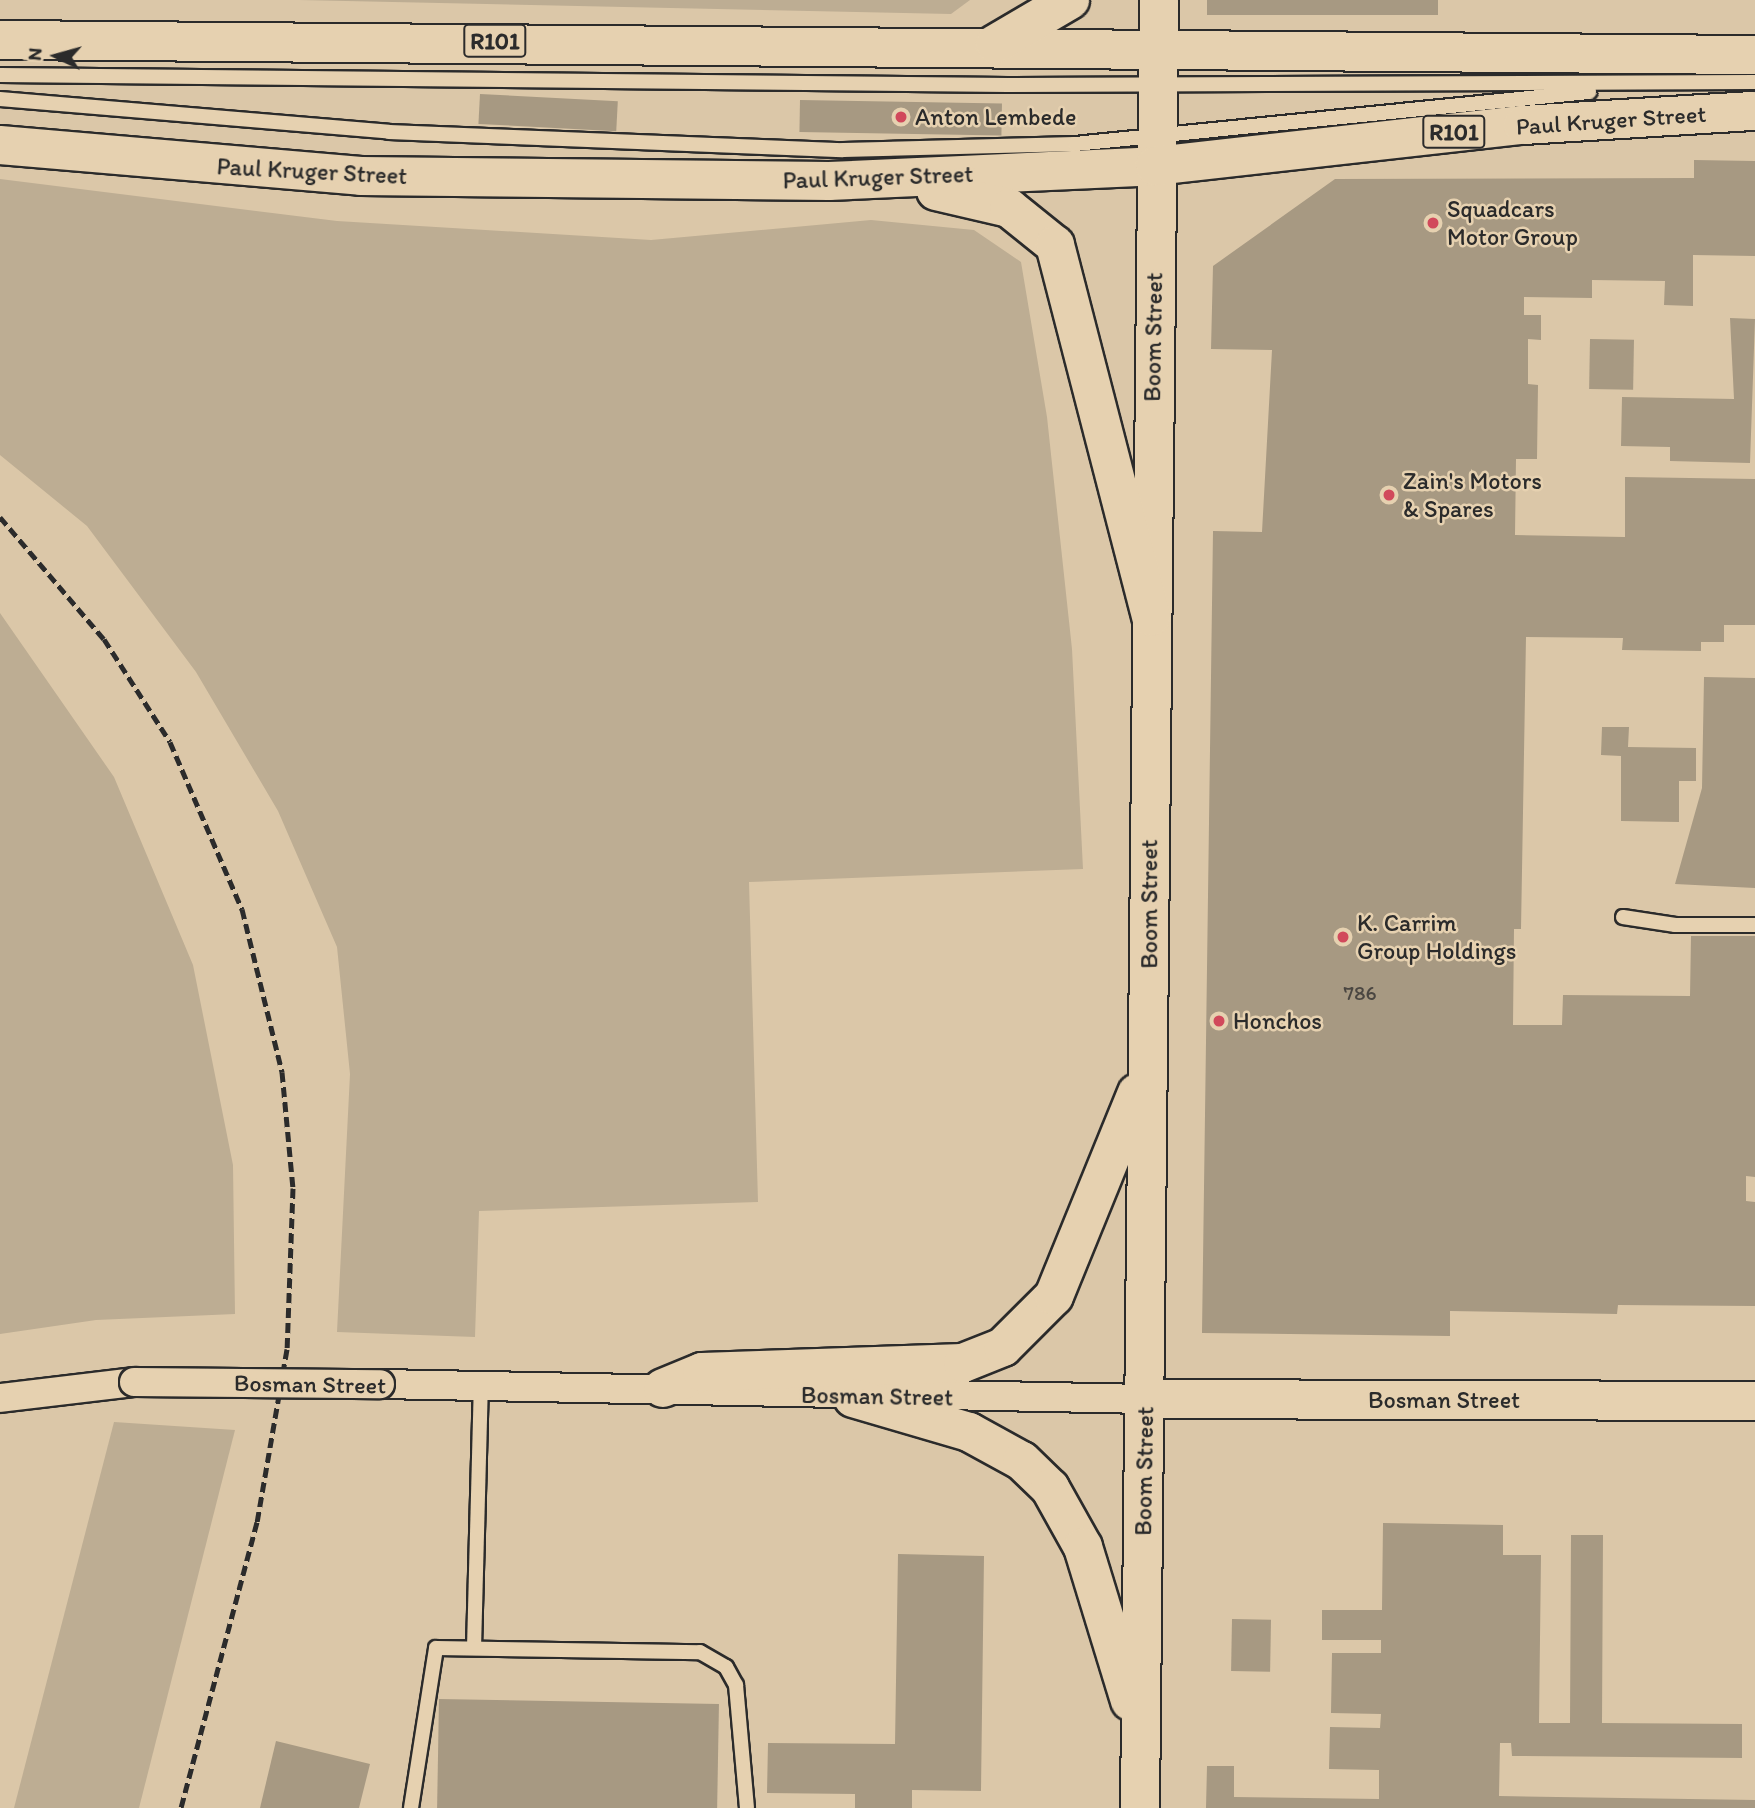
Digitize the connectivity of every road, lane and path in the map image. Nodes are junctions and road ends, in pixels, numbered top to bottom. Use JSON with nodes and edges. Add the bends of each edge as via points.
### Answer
{"nodes":[{"id":1,"x":1070,"y":0,"type":"edge"},
{"id":2,"x":1159,"y":0,"type":"edge"},
{"id":3,"x":0,"y":40,"type":"edge"},
{"id":4,"x":990,"y":47,"type":"junction"},
{"id":5,"x":1755,"y":55,"type":"edge"},
{"id":6,"x":1157,"y":66,"type":"junction"},
{"id":7,"x":0,"y":75,"type":"edge"},
{"id":8,"x":1755,"y":82,"type":"edge"},
{"id":9,"x":1632,"y":85,"type":"junction"},
{"id":10,"x":0,"y":99,"type":"edge"},
{"id":11,"x":1755,"y":111,"type":"edge"},
{"id":12,"x":0,"y":145,"type":"edge"},
{"id":13,"x":1155,"y":152,"type":"junction"},
{"id":14,"x":829,"y":181,"type":"junction"},
{"id":15,"x":1151,"y":617,"type":"junction"},
{"id":16,"x":1623,"y":917,"type":"dead end"},
{"id":17,"x":1755,"y":925,"type":"edge"},
{"id":18,"x":1147,"y":1062,"type":"junction"},
{"id":19,"x":481,"y":1385,"type":"junction"},
{"id":20,"x":663,"y":1388,"type":"junction"},
{"id":21,"x":0,"y":1398,"type":"edge"},
{"id":22,"x":853,"y":1398,"type":"junction"},
{"id":23,"x":1144,"y":1399,"type":"junction"},
{"id":24,"x":1755,"y":1401,"type":"edge"},
{"id":25,"x":474,"y":1648,"type":"junction"},
{"id":26,"x":1141,"y":1740,"type":"junction"},
{"id":27,"x":411,"y":1808,"type":"edge"},
{"id":28,"x":747,"y":1808,"type":"edge"},
{"id":29,"x":1140,"y":1808,"type":"edge"}],
"edges":[{"from":1,"to":4,"type":"main road"},
{"from":2,"to":6,"type":"main road","name":"Boom Street"},
{"from":3,"to":4,"type":"main road","name":"Paul Kruger Street","number":"R101"},
{"from":4,"to":6,"type":"main road","name":"Paul Kruger Street","number":"R101"},
{"from":5,"to":6,"type":"main road","name":"Paul Kruger Street","number":"R101"},
{"from":6,"to":7,"type":"lane","name":"Paul Kruger Street"},
{"from":6,"to":9,"type":"lane","name":"Paul Kruger Street"},
{"from":6,"to":13,"type":"main road","name":"Boom Street"},
{"from":8,"to":9,"type":"lane","name":"Paul Kruger Street"},
{"from":9,"to":13,"type":"lane","name":"Paul Kruger Street"},
{"from":10,"to":13,"type":"lane","name":"Paul Kruger Street","via":[[389,132],[843,150]]},
{"from":11,"to":13,"type":"main road","name":"Paul Kruger Street","number":"R101"},
{"from":12,"to":14,"type":"main road","name":"Paul Kruger Street","number":"R101","via":[[361,176]]},
{"from":13,"to":14,"type":"main road","name":"Paul Kruger Street","number":"R101"},
{"from":13,"to":15,"type":"main road","name":"Boom Street"},
{"from":14,"to":15,"type":"main road","via":[[959,194],[1009,208],[1046,233],[1067,282]]},
{"from":15,"to":18,"type":"main road","name":"Boom Street"},
{"from":16,"to":17,"type":"lane","via":[[1675,925]]},
{"from":18,"to":20,"type":"main road","via":[[1070,1265],[1054,1296],[1003,1347],[963,1363],[702,1372]]},
{"from":18,"to":23,"type":"main road","name":"Boom Street"},
{"from":19,"to":20,"type":"street","name":"Bosman Street"},
{"from":19,"to":21,"type":"street","name":"Bosman Street","bridge":true,"via":[[134,1382]]},
{"from":19,"to":25,"type":"lane"},
{"from":20,"to":22,"type":"street","name":"Bosman Street"},
{"from":22,"to":23,"type":"street","name":"Bosman Street"},
{"from":22,"to":26,"type":"main road","via":[[979,1437],[1022,1461],[1050,1488],[1083,1547]]},
{"from":23,"to":24,"type":"main road","name":"Bosman Street"},
{"from":23,"to":26,"type":"main road","name":"Boom Street"},
{"from":25,"to":27,"type":"lane","via":[[431,1653]]},
{"from":25,"to":28,"type":"lane","via":[[700,1652],[726,1667],[736,1685]]},
{"from":26,"to":29,"type":"main road","name":"Boom Street"}]}
